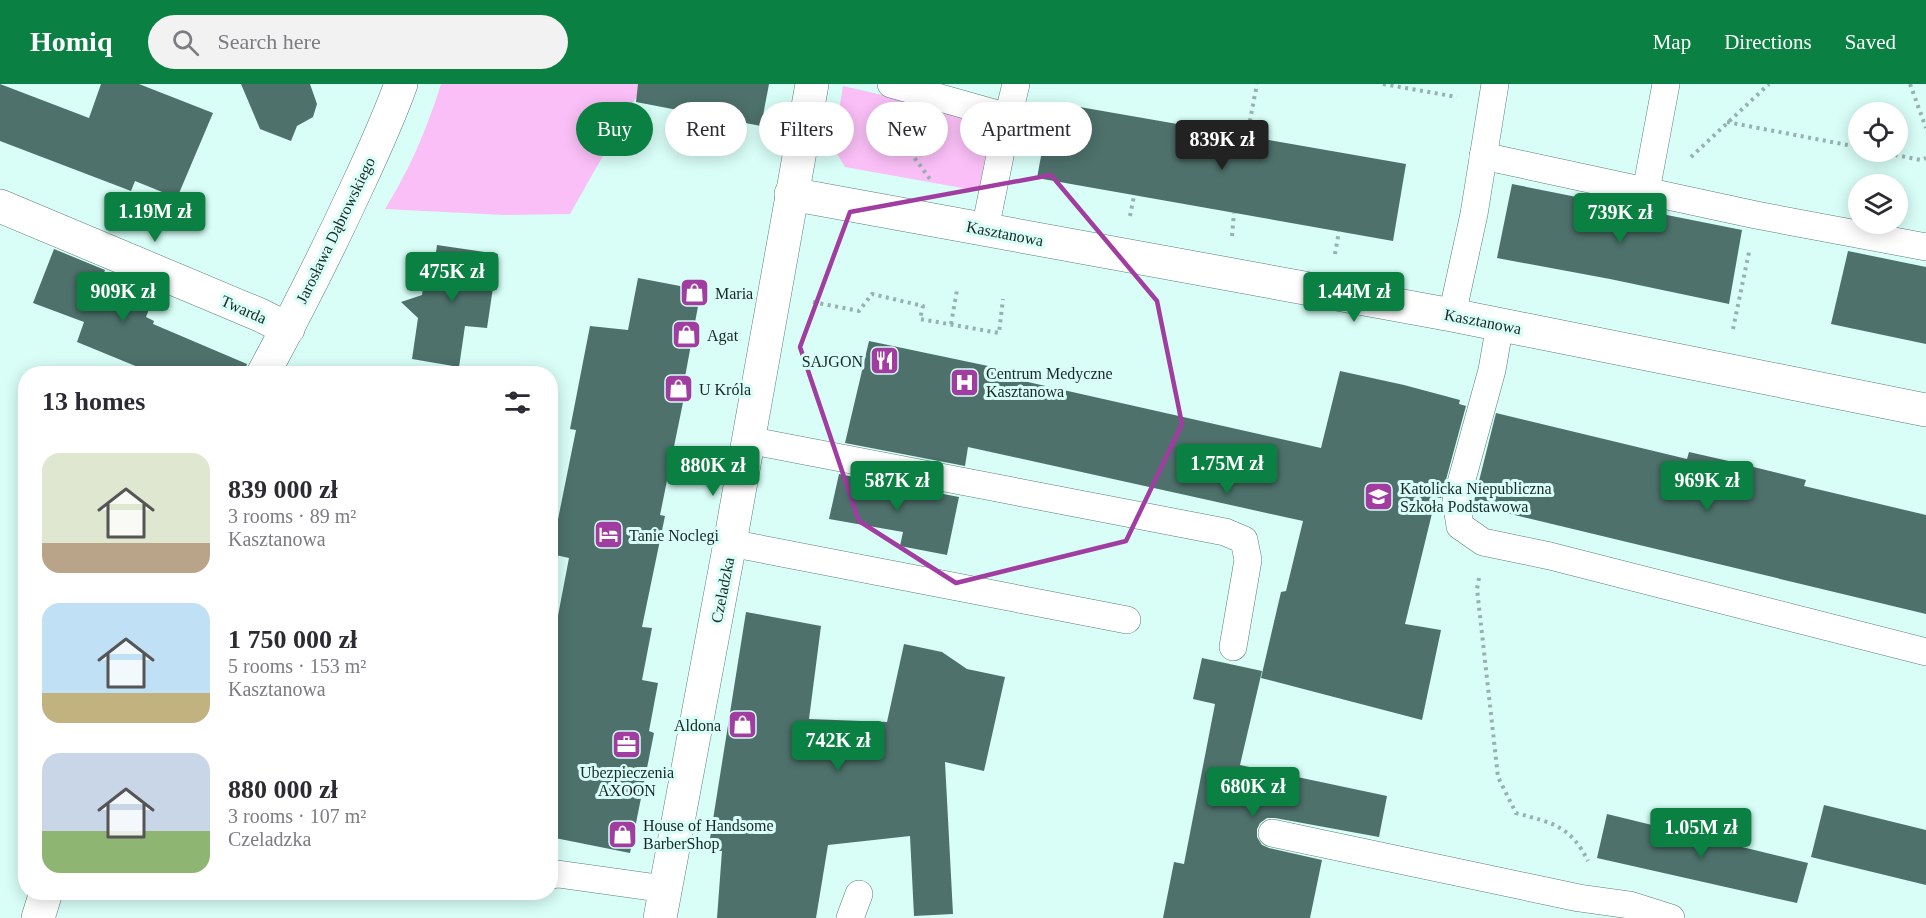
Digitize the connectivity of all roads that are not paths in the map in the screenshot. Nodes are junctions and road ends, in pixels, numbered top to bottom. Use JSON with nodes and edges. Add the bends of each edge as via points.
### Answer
{"nodes":[{"id":1,"x":401,"y":84,"type":"edge"},
{"id":2,"x":812,"y":84,"type":"edge"},
{"id":3,"x":891,"y":84,"type":"edge"},
{"id":4,"x":1016,"y":84,"type":"edge"},
{"id":5,"x":1495,"y":84,"type":"edge"},
{"id":6,"x":1666,"y":84,"type":"edge"},
{"id":7,"x":1012,"y":102,"type":"edge"},
{"id":8,"x":960,"y":103,"type":"edge"},
{"id":9,"x":1000,"y":156,"type":"edge"},
{"id":10,"x":1484,"y":156,"type":"junction"},
{"id":11,"x":1650,"y":192,"type":"junction"},
{"id":12,"x":791,"y":195,"type":"junction"},
{"id":13,"x":0,"y":206,"type":"edge"},
{"id":14,"x":985,"y":229,"type":"junction"},
{"id":15,"x":1926,"y":247,"type":"edge"},
{"id":16,"x":1452,"y":315,"type":"junction"},
{"id":17,"x":1500,"y":324,"type":"junction"},
{"id":18,"x":288,"y":329,"type":"junction"},
{"id":19,"x":267,"y":366,"type":"edge"},
{"id":20,"x":1926,"y":410,"type":"edge"},
{"id":21,"x":748,"y":440,"type":"junction"},
{"id":22,"x":730,"y":543,"type":"junction"},
{"id":23,"x":1127,"y":620,"type":"dead end"},
{"id":24,"x":1233,"y":647,"type":"dead end"},
{"id":25,"x":1926,"y":652,"type":"edge"},
{"id":26,"x":1272,"y":833,"type":"dead end"},
{"id":27,"x":558,"y":874,"type":"edge"},
{"id":28,"x":44,"y":900,"type":"edge"},
{"id":29,"x":662,"y":903,"type":"edge"},
{"id":30,"x":38,"y":918,"type":"edge"},
{"id":31,"x":1671,"y":918,"type":"edge"}],
"edges":[{"from":1,"to":18,"type":"street","name":"Jarosława Dąbrowskiego","via":[[336,233]]},
{"from":2,"to":12,"type":"street","name":"Czeladzka"},
{"from":3,"to":8,"type":"lane"},
{"from":4,"to":7,"type":"lane"},
{"from":5,"to":10,"type":"lane"},
{"from":6,"to":11,"type":"lane"},
{"from":9,"to":14,"type":"lane"},
{"from":10,"to":11,"type":"lane"},
{"from":10,"to":16,"type":"lane"},
{"from":11,"to":15,"type":"lane"},
{"from":12,"to":14,"type":"street","name":"Kasztanowa"},
{"from":12,"to":21,"type":"street","name":"Czeladzka"},
{"from":13,"to":18,"type":"street","name":"Twarda"},
{"from":14,"to":16,"type":"street","name":"Kasztanowa"},
{"from":16,"to":17,"type":"street","name":"Kasztanowa"},
{"from":17,"to":20,"type":"street","name":"Kasztanowa"},
{"from":17,"to":25,"type":"lane","via":[[1492,370],[1456,501],[1460,526],[1483,542]]},
{"from":18,"to":19,"type":"street","name":"Jarosława Dąbrowskiego"},
{"from":21,"to":22,"type":"street","name":"Czeladzka"},
{"from":21,"to":24,"type":"lane","via":[[1225,532],[1244,540],[1248,560]]},
{"from":22,"to":23,"type":"lane"},
{"from":22,"to":29,"type":"street","name":"Czeladzka"},
{"from":26,"to":31,"type":"lane","via":[[1579,898],[1630,905]]},
{"from":27,"to":29,"type":"lane"},
{"from":28,"to":30,"type":"street"}]}
